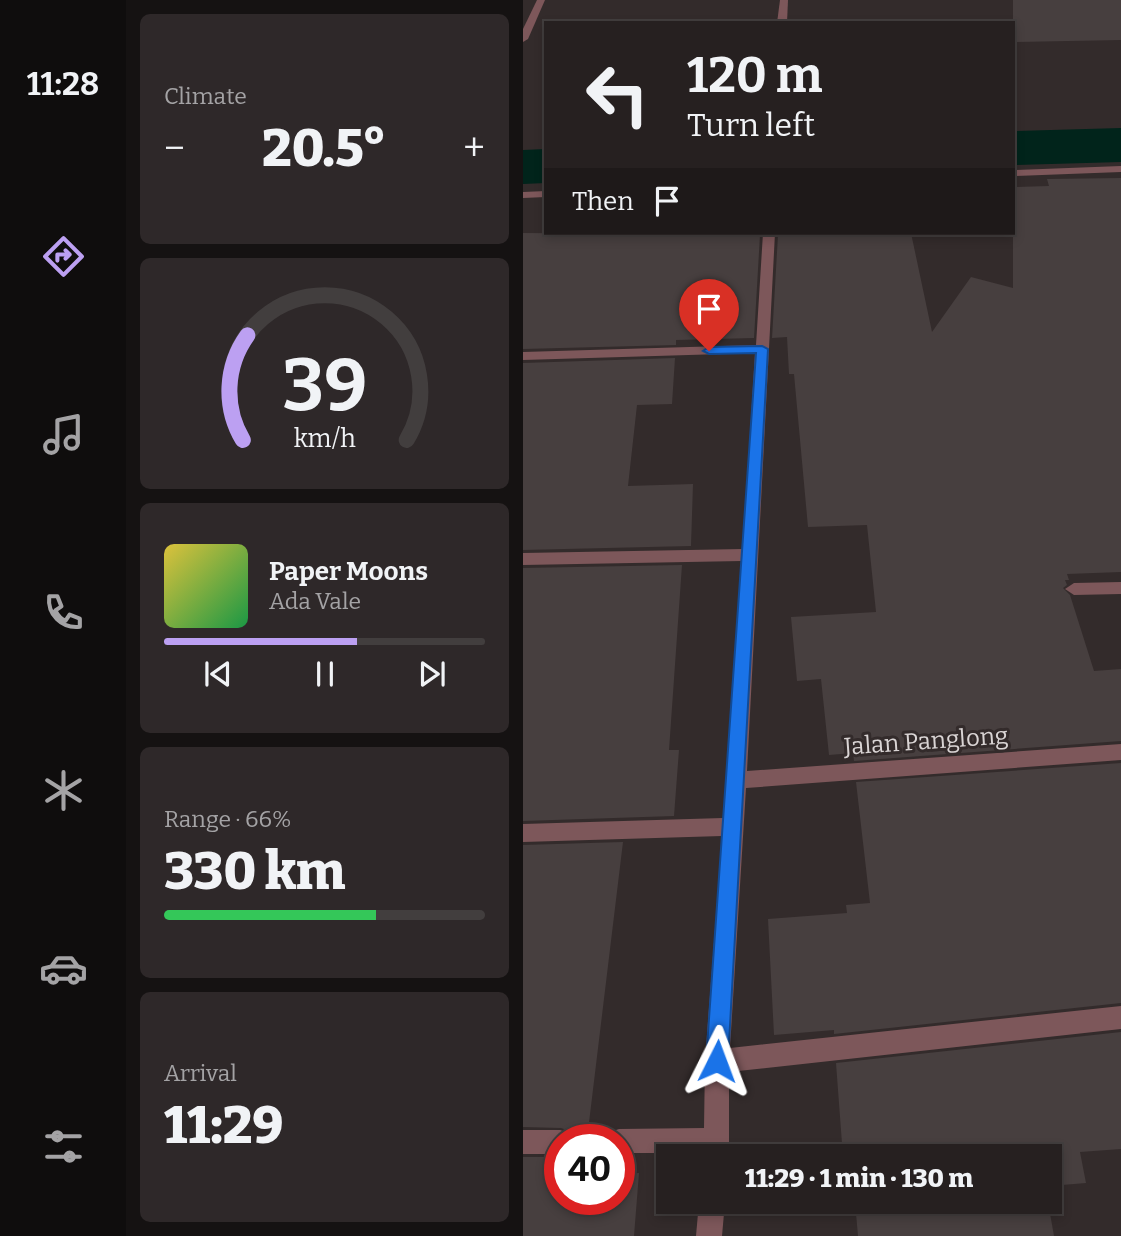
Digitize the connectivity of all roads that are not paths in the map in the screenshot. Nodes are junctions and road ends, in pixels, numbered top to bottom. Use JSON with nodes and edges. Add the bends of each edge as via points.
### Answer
{"nodes":[{"id":1,"x":541,"y":0,"type":"edge"},
{"id":2,"x":784,"y":0,"type":"edge"},
{"id":3,"x":782,"y":21,"type":"edge"},
{"id":4,"x":523,"y":39,"type":"edge"},
{"id":5,"x":1121,"y":169,"type":"edge"},
{"id":6,"x":1015,"y":173,"type":"edge"},
{"id":7,"x":544,"y":194,"type":"edge"},
{"id":8,"x":523,"y":195,"type":"edge"},
{"id":9,"x":769,"y":235,"type":"edge"},
{"id":10,"x":762,"y":349,"type":"junction"},
{"id":11,"x":523,"y":356,"type":"edge"},
{"id":12,"x":750,"y":555,"type":"junction"},
{"id":13,"x":523,"y":559,"type":"edge"},
{"id":14,"x":1121,"y":588,"type":"edge"},
{"id":15,"x":1074,"y":589,"type":"dead end"},
{"id":16,"x":1121,"y":752,"type":"edge"},
{"id":17,"x":735,"y":780,"type":"junction"},
{"id":18,"x":731,"y":827,"type":"junction"},
{"id":19,"x":523,"y":833,"type":"edge"},
{"id":20,"x":1121,"y":1017,"type":"edge"},
{"id":21,"x":717,"y":1061,"type":"junction"},
{"id":22,"x":523,"y":1142,"type":"edge"},
{"id":23,"x":544,"y":1142,"type":"edge"},
{"id":24,"x":635,"y":1142,"type":"edge"},
{"id":25,"x":656,"y":1144,"type":"edge"},
{"id":26,"x":716,"y":1144,"type":"edge"},
{"id":27,"x":711,"y":1214,"type":"edge"},
{"id":28,"x":709,"y":1236,"type":"edge"}],
"edges":[{"from":1,"to":4,"type":"street"},
{"from":2,"to":3,"type":"street"},
{"from":5,"to":6,"type":"street"},
{"from":7,"to":8,"type":"street"},
{"from":9,"to":10,"type":"street"},
{"from":10,"to":11,"type":"street"},
{"from":10,"to":12,"type":"street"},
{"from":12,"to":13,"type":"street"},
{"from":12,"to":17,"type":"street"},
{"from":14,"to":15,"type":"street"},
{"from":16,"to":17,"type":"street","name":"Jalan Panglong"},
{"from":17,"to":18,"type":"street"},
{"from":18,"to":19,"type":"street"},
{"from":18,"to":21,"type":"street"},
{"from":20,"to":21,"type":"street"},
{"from":21,"to":26,"type":"street"},
{"from":22,"to":23,"type":"street"},
{"from":24,"to":25,"type":"street"},
{"from":27,"to":28,"type":"street"}]}
